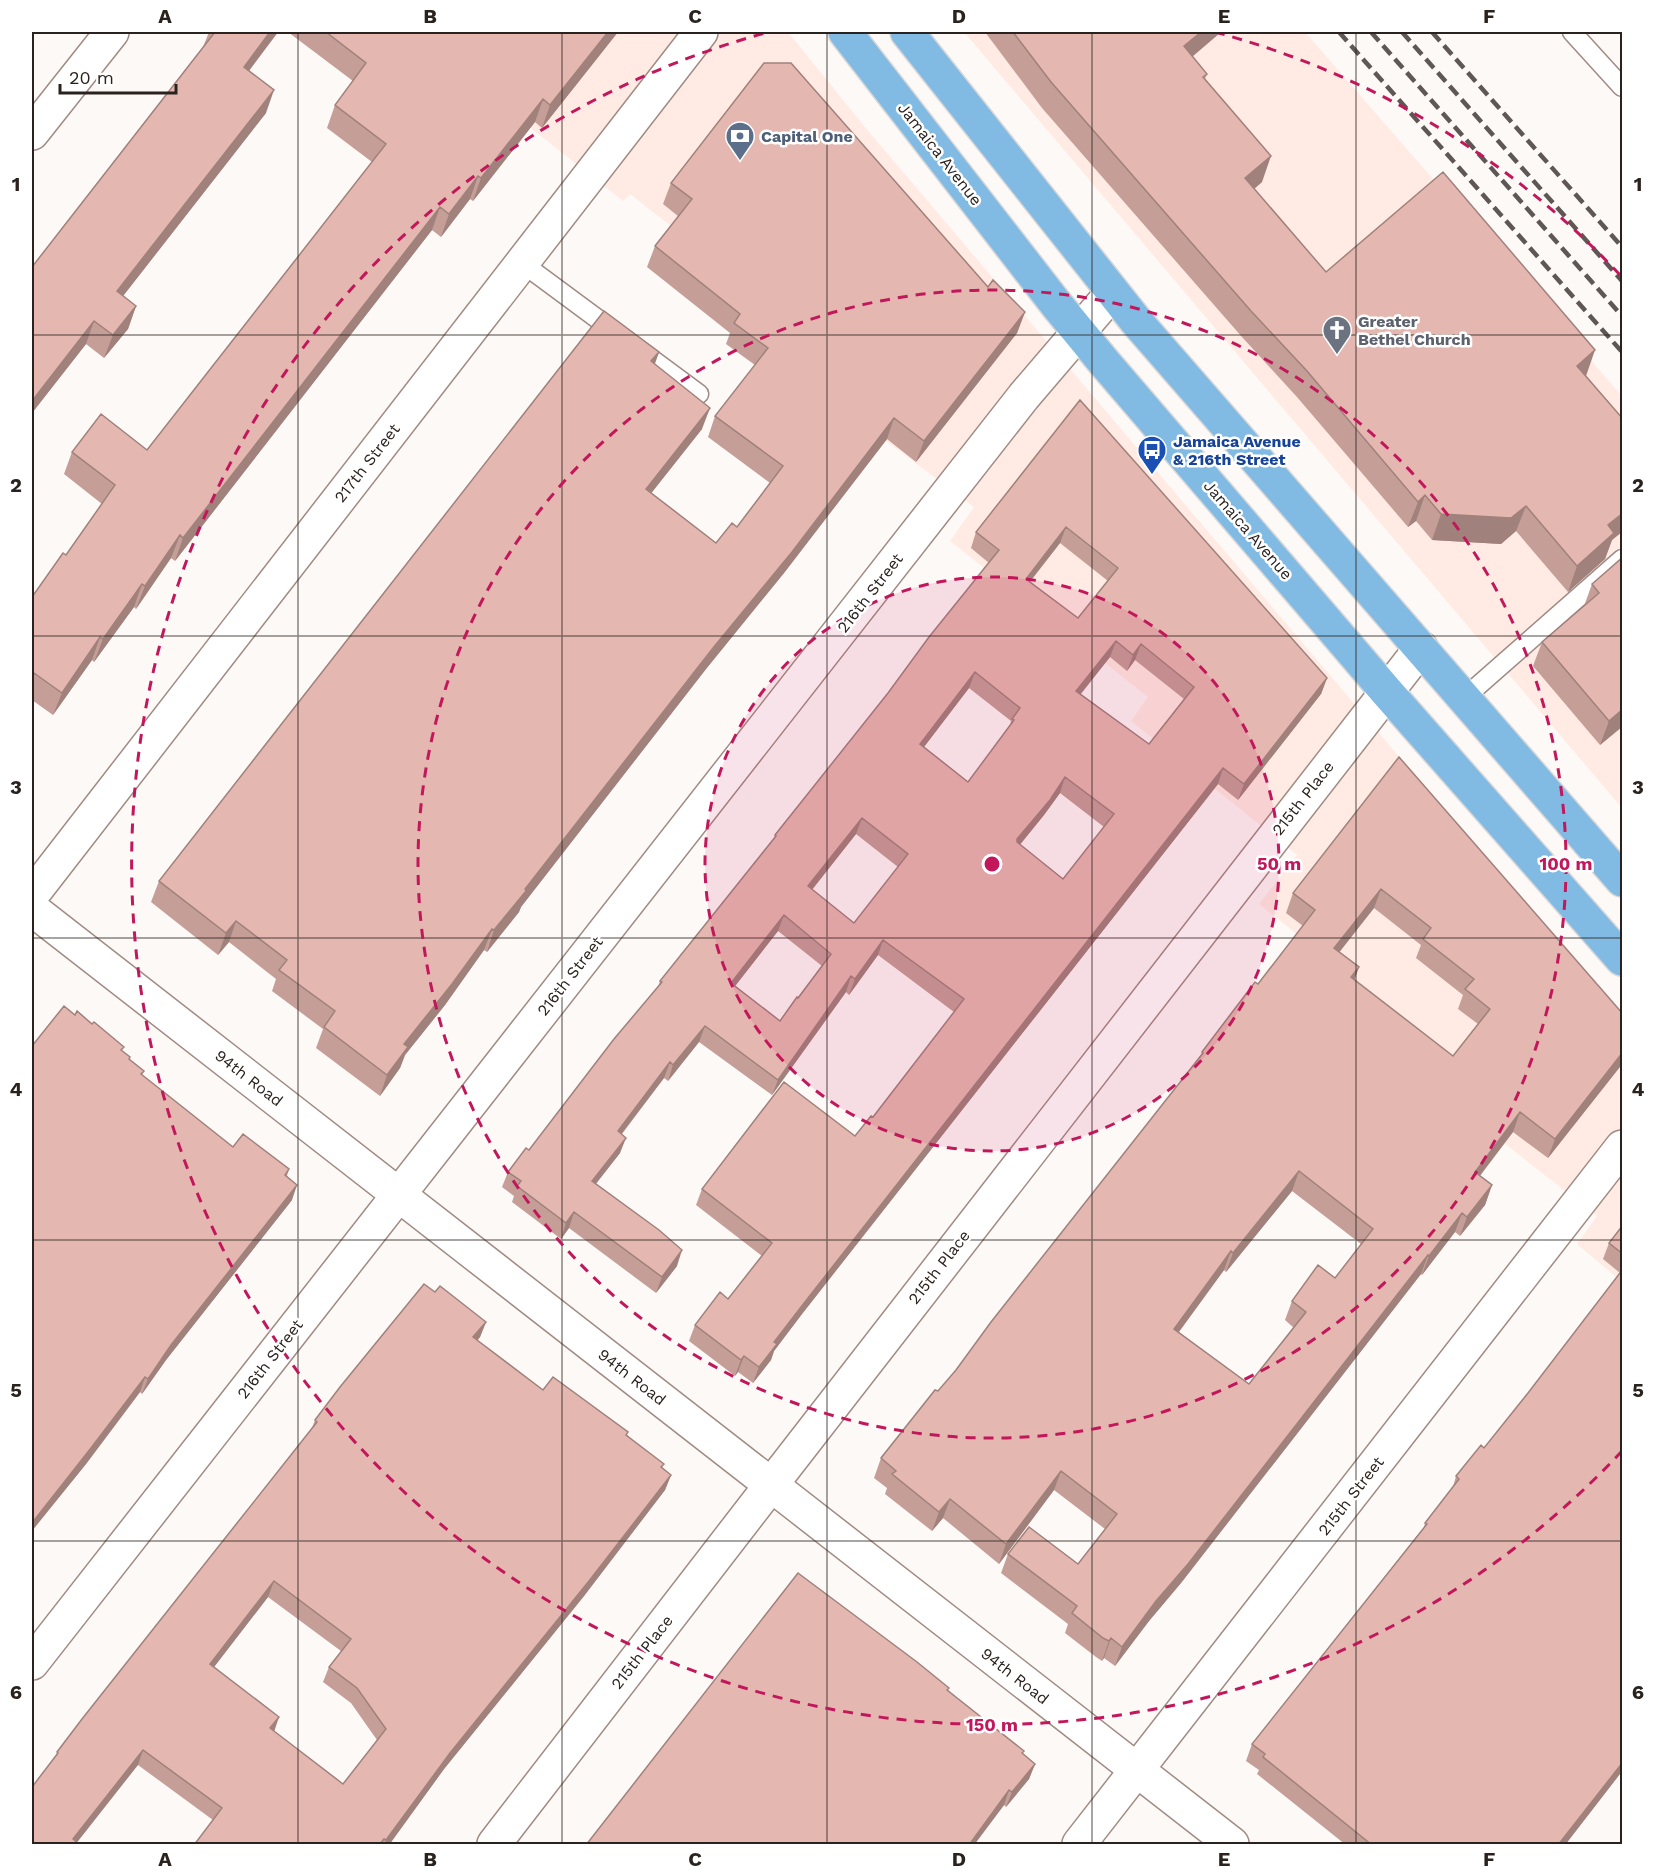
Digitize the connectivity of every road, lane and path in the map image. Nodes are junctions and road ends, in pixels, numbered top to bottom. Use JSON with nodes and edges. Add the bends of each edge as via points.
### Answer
{"nodes":[{"id":1,"x":112,"y":32,"type":"edge"},
{"id":2,"x":701,"y":32,"type":"edge"},
{"id":3,"x":845,"y":32,"type":"edge"},
{"id":4,"x":907,"y":32,"type":"edge"},
{"id":5,"x":1572,"y":32,"type":"edge"},
{"id":6,"x":1623,"y":87,"type":"edge"},
{"id":7,"x":32,"y":134,"type":"edge"},
{"id":8,"x":522,"y":263,"type":"junction"},
{"id":9,"x":1112,"y":293,"type":"junction"},
{"id":10,"x":1079,"y":331,"type":"junction"},
{"id":11,"x":699,"y":394,"type":"dead end"},
{"id":12,"x":1623,"y":559,"type":"edge"},
{"id":13,"x":1421,"y":648,"type":"junction"},
{"id":14,"x":1386,"y":691,"type":"junction"},
{"id":15,"x":1464,"y":698,"type":"junction"},
{"id":16,"x":1623,"y":880,"type":"edge"},
{"id":17,"x":32,"y":895,"type":"edge"},
{"id":18,"x":32,"y":909,"type":"edge"},
{"id":19,"x":1623,"y":959,"type":"edge"},
{"id":20,"x":1623,"y":1147,"type":"edge"},
{"id":21,"x":399,"y":1194,"type":"junction"},
{"id":22,"x":771,"y":1485,"type":"junction"},
{"id":23,"x":32,"y":1663,"type":"edge"},
{"id":24,"x":1136,"y":1770,"type":"junction"},
{"id":25,"x":494,"y":1845,"type":"edge"},
{"id":26,"x":1079,"y":1845,"type":"edge"},
{"id":27,"x":1232,"y":1845,"type":"edge"}],
"edges":[{"from":1,"to":7,"type":"street"},
{"from":2,"to":8,"type":"street","name":"217th Street"},
{"from":3,"to":10,"type":"main road","name":"Jamaica Avenue"},
{"from":4,"to":9,"type":"main road"},
{"from":5,"to":6,"type":"lane"},
{"from":8,"to":11,"type":"lane"},
{"from":8,"to":17,"type":"street","name":"217th Street"},
{"from":9,"to":10,"type":"street","name":"216th Street"},
{"from":9,"to":13,"type":"main road"},
{"from":10,"to":14,"type":"main road","name":"Jamaica Avenue"},
{"from":10,"to":21,"type":"street","name":"216th Street"},
{"from":12,"to":15,"type":"lane"},
{"from":13,"to":14,"type":"street","name":"215th Place"},
{"from":13,"to":15,"type":"main road"},
{"from":14,"to":19,"type":"main road","name":"Jamaica Avenue"},
{"from":14,"to":22,"type":"street","name":"215th Place"},
{"from":15,"to":16,"type":"main road"},
{"from":18,"to":21,"type":"street","name":"94th Road"},
{"from":20,"to":24,"type":"street","name":"215th Street"},
{"from":21,"to":22,"type":"street","name":"94th Road"},
{"from":21,"to":23,"type":"street","name":"216th Street"},
{"from":22,"to":24,"type":"street","name":"94th Road"},
{"from":22,"to":25,"type":"street","name":"215th Place"},
{"from":24,"to":26,"type":"street","name":"215th Street"},
{"from":24,"to":27,"type":"street","name":"94th Road"}]}
